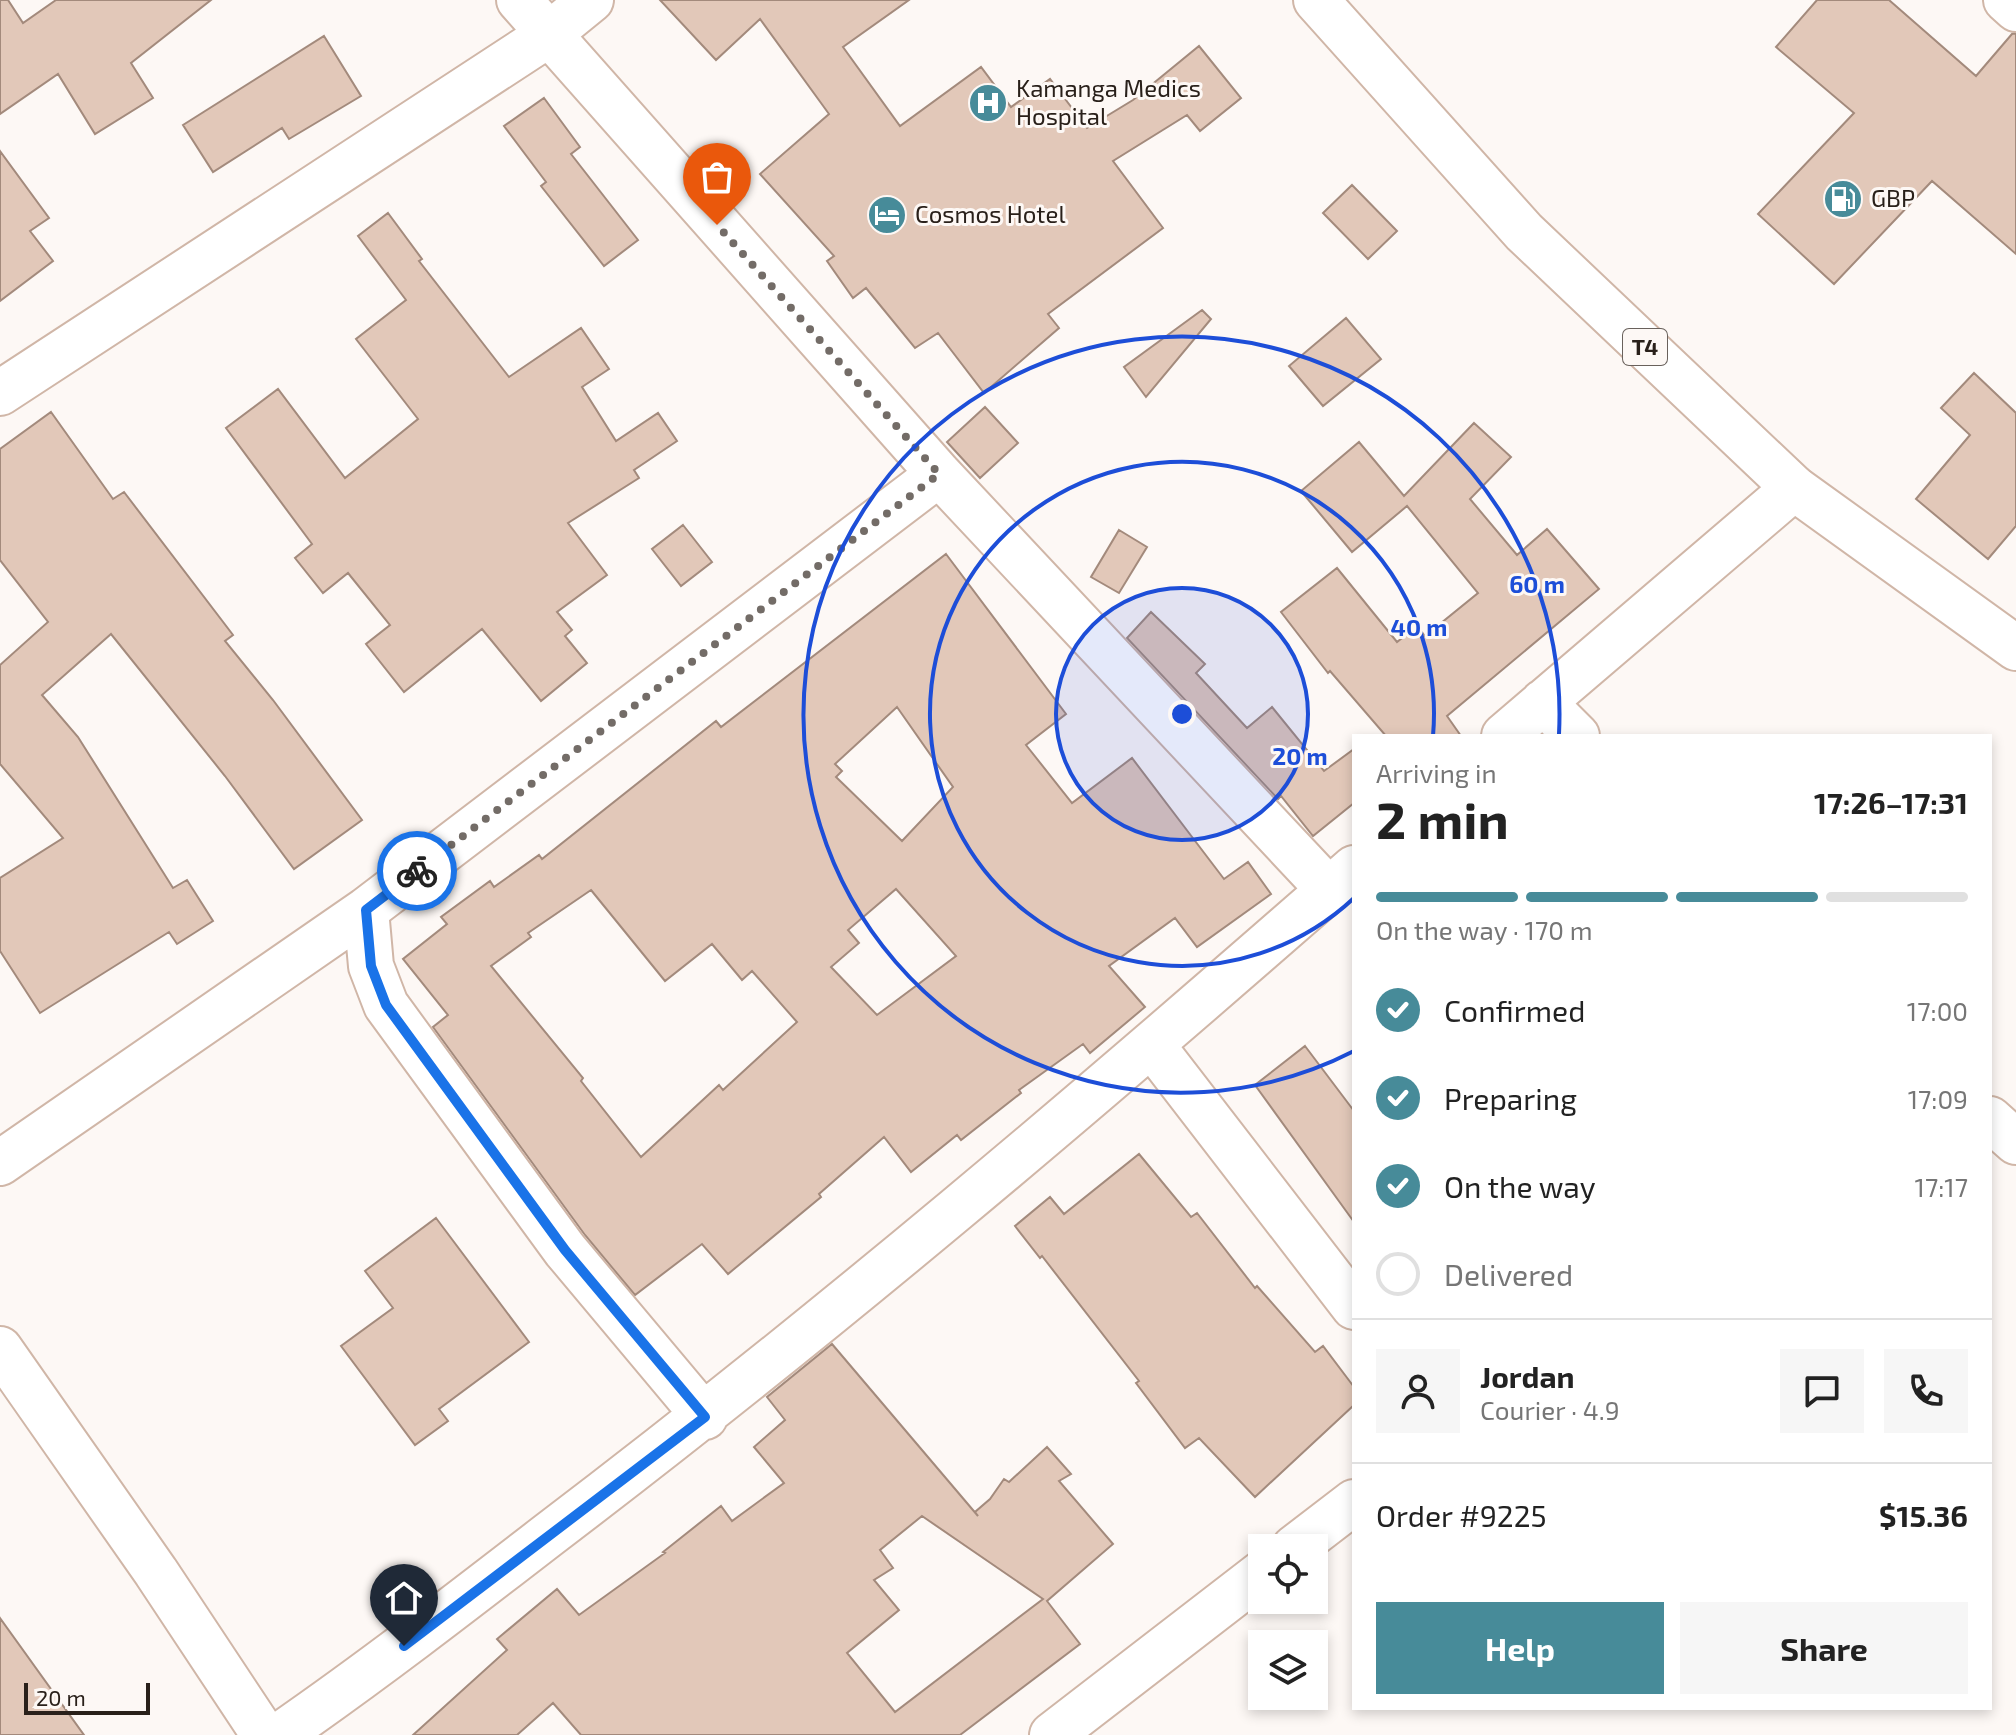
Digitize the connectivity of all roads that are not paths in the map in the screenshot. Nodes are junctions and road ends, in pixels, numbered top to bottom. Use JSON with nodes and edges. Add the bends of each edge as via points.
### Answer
{"nodes":[{"id":1,"x":519,"y":0,"type":"edge"},
{"id":2,"x":591,"y":0,"type":"edge"},
{"id":3,"x":1316,"y":0,"type":"edge"},
{"id":4,"x":2006,"y":0,"type":"edge"},
{"id":5,"x":2016,"y":9,"type":"edge"},
{"id":6,"x":548,"y":35,"type":"junction"},
{"id":7,"x":0,"y":393,"type":"edge"},
{"id":8,"x":939,"y":474,"type":"junction"},
{"id":9,"x":1794,"y":488,"type":"junction"},
{"id":10,"x":2016,"y":648,"type":"edge"},
{"id":11,"x":1543,"y":702,"type":"junction"},
{"id":12,"x":1506,"y":734,"type":"edge"},
{"id":13,"x":1575,"y":734,"type":"edge"},
{"id":14,"x":1342,"y":879,"type":"edge"},
{"id":15,"x":366,"y":910,"type":"junction"},
{"id":16,"x":1152,"y":1045,"type":"junction"},
{"id":17,"x":1992,"y":1121,"type":"edge"},
{"id":18,"x":2016,"y":1142,"type":"edge"},
{"id":19,"x":0,"y":1163,"type":"edge"},
{"id":20,"x":1352,"y":1304,"type":"edge"},
{"id":21,"x":0,"y":1349,"type":"edge"},
{"id":22,"x":705,"y":1417,"type":"junction"},
{"id":23,"x":1352,"y":1504,"type":"edge"},
{"id":24,"x":1312,"y":1534,"type":"edge"},
{"id":25,"x":1248,"y":1584,"type":"edge"},
{"id":26,"x":264,"y":1735,"type":"edge"},
{"id":27,"x":280,"y":1735,"type":"edge"},
{"id":28,"x":1052,"y":1735,"type":"edge"}],
"edges":[{"from":1,"to":6,"type":"main road"},
{"from":2,"to":6,"type":"main road"},
{"from":3,"to":9,"type":"main road","number":"T4","via":[[1524,232]]},
{"from":4,"to":5,"type":"main road"},
{"from":6,"to":7,"type":"main road"},
{"from":6,"to":8,"type":"main road"},
{"from":8,"to":14,"type":"main road"},
{"from":8,"to":15,"type":"main road"},
{"from":9,"to":10,"type":"main road","number":"T4"},
{"from":9,"to":11,"type":"main road"},
{"from":11,"to":12,"type":"main road"},
{"from":11,"to":13,"type":"main road"},
{"from":14,"to":16,"type":"main road"},
{"from":15,"to":19,"type":"main road"},
{"from":15,"to":22,"type":"main road","via":[[371,966],[386,1005],[565,1250]]},
{"from":16,"to":20,"type":"main road"},
{"from":16,"to":22,"type":"main road"},
{"from":17,"to":18,"type":"main road"},
{"from":21,"to":26,"type":"main road"},
{"from":22,"to":27,"type":"main road"},
{"from":23,"to":24,"type":"main road"},
{"from":25,"to":28,"type":"main road"}]}
